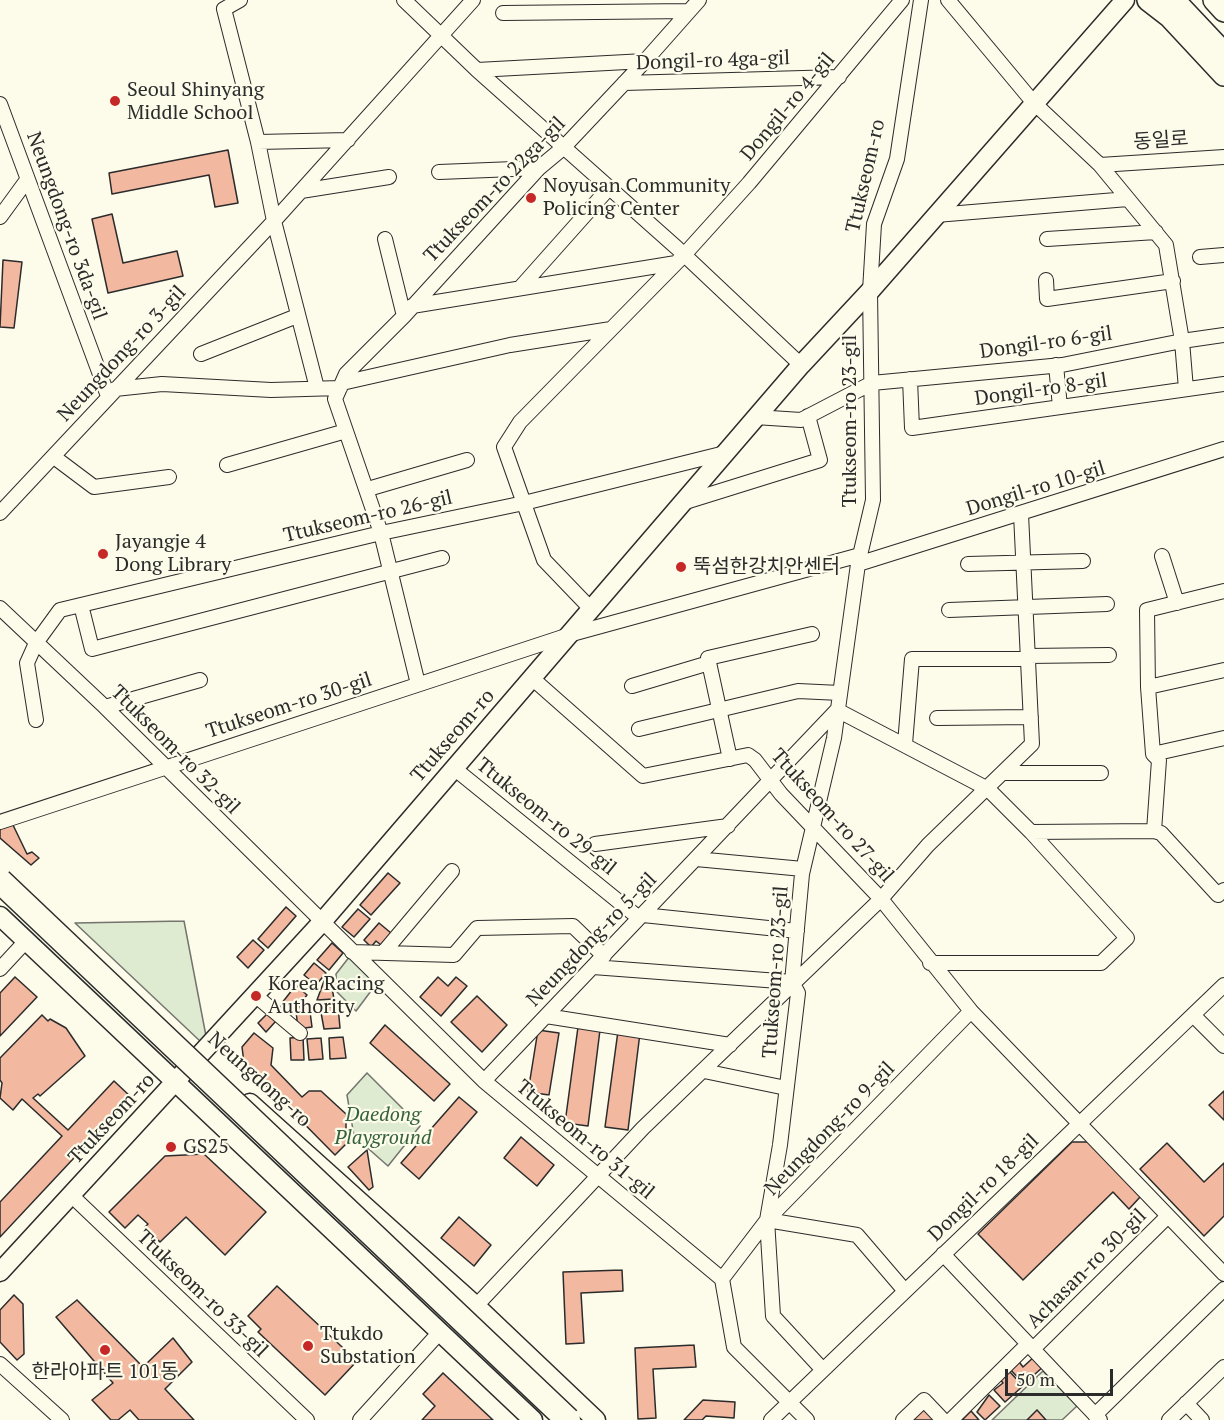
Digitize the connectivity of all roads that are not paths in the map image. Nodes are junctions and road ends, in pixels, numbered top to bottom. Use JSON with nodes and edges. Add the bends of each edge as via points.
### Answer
{"nodes":[{"id":1,"x":240,"y":0,"type":"edge"},
{"id":2,"x":404,"y":0,"type":"edge"},
{"id":3,"x":473,"y":0,"type":"edge"},
{"id":4,"x":699,"y":0,"type":"edge"},
{"id":5,"x":902,"y":0,"type":"edge"},
{"id":6,"x":921,"y":0,"type":"edge"},
{"id":7,"x":948,"y":0,"type":"edge"},
{"id":8,"x":1125,"y":0,"type":"edge"},
{"id":9,"x":1149,"y":0,"type":"edge"},
{"id":10,"x":1174,"y":0,"type":"edge"},
{"id":11,"x":1194,"y":0,"type":"edge"},
{"id":12,"x":1214,"y":0,"type":"edge"},
{"id":13,"x":689,"y":11,"type":"junction"},
{"id":14,"x":1224,"y":11,"type":"edge"},
{"id":15,"x":503,"y":13,"type":"dead end"},
{"id":16,"x":1224,"y":33,"type":"edge"},
{"id":17,"x":442,"y":35,"type":"junction"},
{"id":18,"x":1224,"y":53,"type":"edge"},
{"id":19,"x":645,"y":61,"type":"junction"},
{"id":20,"x":477,"y":70,"type":"junction"},
{"id":21,"x":1224,"y":75,"type":"edge"},
{"id":22,"x":839,"y":77,"type":"junction"},
{"id":23,"x":624,"y":83,"type":"junction"},
{"id":24,"x":1034,"y":102,"type":"junction"},
{"id":25,"x":0,"y":104,"type":"edge"},
{"id":26,"x":348,"y":140,"type":"junction"},
{"id":27,"x":258,"y":142,"type":"junction"},
{"id":28,"x":562,"y":148,"type":"junction"},
{"id":29,"x":1224,"y":157,"type":"edge"},
{"id":30,"x":1100,"y":165,"type":"junction"},
{"id":31,"x":539,"y":168,"type":"junction"},
{"id":32,"x":439,"y":172,"type":"dead end"},
{"id":33,"x":389,"y":177,"type":"dead end"},
{"id":34,"x":27,"y":180,"type":"junction"},
{"id":35,"x":609,"y":189,"type":"junction"},
{"id":36,"x":301,"y":191,"type":"junction"},
{"id":37,"x":1128,"y":199,"type":"junction"},
{"id":38,"x":936,"y":215,"type":"junction"},
{"id":39,"x":0,"y":217,"type":"edge"},
{"id":40,"x":274,"y":221,"type":"junction"},
{"id":41,"x":1156,"y":232,"type":"junction"},
{"id":42,"x":385,"y":239,"type":"dead end"},
{"id":43,"x":1047,"y":239,"type":"dead end"},
{"id":44,"x":1224,"y":255,"type":"edge"},
{"id":45,"x":1200,"y":257,"type":"dead end"},
{"id":46,"x":680,"y":259,"type":"junction"},
{"id":47,"x":1046,"y":280,"type":"dead end"},
{"id":48,"x":1173,"y":281,"type":"junction"},
{"id":49,"x":520,"y":288,"type":"junction"},
{"id":50,"x":870,"y":291,"type":"junction"},
{"id":51,"x":408,"y":311,"type":"junction"},
{"id":52,"x":297,"y":316,"type":"junction"},
{"id":53,"x":611,"y":329,"type":"junction"},
{"id":54,"x":1224,"y":336,"type":"edge"},
{"id":55,"x":1182,"y":341,"type":"junction"},
{"id":56,"x":201,"y":354,"type":"dead end"},
{"id":57,"x":801,"y":365,"type":"junction"},
{"id":58,"x":1056,"y":365,"type":"junction"},
{"id":59,"x":910,"y":379,"type":"junction"},
{"id":60,"x":872,"y":383,"type":"junction"},
{"id":61,"x":1224,"y":384,"type":"edge"},
{"id":62,"x":317,"y":388,"type":"junction"},
{"id":63,"x":1186,"y":389,"type":"junction"},
{"id":64,"x":339,"y":390,"type":"junction"},
{"id":65,"x":112,"y":392,"type":"junction"},
{"id":66,"x":1060,"y":407,"type":"junction"},
{"id":67,"x":808,"y":416,"type":"junction"},
{"id":68,"x":755,"y":417,"type":"junction"},
{"id":69,"x":346,"y":431,"type":"junction"},
{"id":70,"x":1224,"y":449,"type":"edge"},
{"id":71,"x":725,"y":453,"type":"junction"},
{"id":72,"x":54,"y":457,"type":"junction"},
{"id":73,"x":467,"y":460,"type":"dead end"},
{"id":74,"x":227,"y":465,"type":"dead end"},
{"id":75,"x":169,"y":477,"type":"dead end"},
{"id":76,"x":368,"y":489,"type":"junction"},
{"id":77,"x":524,"y":503,"type":"junction"},
{"id":78,"x":682,"y":504,"type":"junction"},
{"id":79,"x":0,"y":513,"type":"edge"},
{"id":80,"x":1021,"y":514,"type":"junction"},
{"id":81,"x":381,"y":533,"type":"junction"},
{"id":82,"x":1162,"y":556,"type":"dead end"},
{"id":83,"x":442,"y":558,"type":"dead end"},
{"id":84,"x":859,"y":560,"type":"junction"},
{"id":85,"x":1024,"y":561,"type":"junction"},
{"id":86,"x":1083,"y":561,"type":"dead end"},
{"id":87,"x":968,"y":564,"type":"dead end"},
{"id":88,"x":390,"y":570,"type":"junction"},
{"id":89,"x":1224,"y":591,"type":"edge"},
{"id":90,"x":1177,"y":603,"type":"junction"},
{"id":91,"x":1107,"y":604,"type":"dead end"},
{"id":92,"x":81,"y":605,"type":"junction"},
{"id":93,"x":1026,"y":607,"type":"junction"},
{"id":94,"x":0,"y":608,"type":"edge"},
{"id":95,"x":592,"y":609,"type":"junction"},
{"id":96,"x":949,"y":610,"type":"dead end"},
{"id":97,"x":572,"y":634,"type":"junction"},
{"id":98,"x":812,"y":634,"type":"dead end"},
{"id":99,"x":36,"y":643,"type":"junction"},
{"id":100,"x":1109,"y":655,"type":"dead end"},
{"id":101,"x":1028,"y":657,"type":"junction"},
{"id":102,"x":709,"y":663,"type":"junction"},
{"id":103,"x":1224,"y":670,"type":"edge"},
{"id":104,"x":533,"y":679,"type":"junction"},
{"id":105,"x":200,"y":680,"type":"dead end"},
{"id":106,"x":418,"y":684,"type":"junction"},
{"id":107,"x":632,"y":686,"type":"dead end"},
{"id":108,"x":1148,"y":687,"type":"junction"},
{"id":109,"x":840,"y":693,"type":"junction"},
{"id":110,"x":105,"y":707,"type":"junction"},
{"id":111,"x":837,"y":710,"type":"junction"},
{"id":112,"x":720,"y":712,"type":"junction"},
{"id":113,"x":1031,"y":717,"type":"junction"},
{"id":114,"x":937,"y":718,"type":"dead end"},
{"id":115,"x":36,"y":720,"type":"dead end"},
{"id":116,"x":639,"y":729,"type":"dead end"},
{"id":117,"x":1224,"y":738,"type":"edge"},
{"id":118,"x":905,"y":744,"type":"junction"},
{"id":119,"x":1153,"y":754,"type":"junction"},
{"id":120,"x":730,"y":759,"type":"junction"},
{"id":121,"x":164,"y":768,"type":"junction"},
{"id":122,"x":455,"y":769,"type":"junction"},
{"id":123,"x":1004,"y":773,"type":"junction"},
{"id":124,"x":1101,"y":773,"type":"dead end"},
{"id":125,"x":771,"y":780,"type":"junction"},
{"id":126,"x":987,"y":789,"type":"junction"},
{"id":127,"x":0,"y":822,"type":"edge"},
{"id":128,"x":812,"y":824,"type":"junction"},
{"id":129,"x":728,"y":826,"type":"junction"},
{"id":130,"x":1154,"y":831,"type":"junction"},
{"id":131,"x":1031,"y":832,"type":"junction"},
{"id":132,"x":595,"y":844,"type":"dead end"},
{"id":133,"x":696,"y":859,"type":"junction"},
{"id":134,"x":803,"y":869,"type":"junction"},
{"id":135,"x":0,"y":870,"type":"edge"},
{"id":136,"x":452,"y":872,"type":"dead end"},
{"id":137,"x":0,"y":881,"type":"edge"},
{"id":138,"x":1224,"y":890,"type":"edge"},
{"id":139,"x":0,"y":894,"type":"edge"},
{"id":140,"x":881,"y":899,"type":"junction"},
{"id":141,"x":0,"y":916,"type":"edge"},
{"id":142,"x":641,"y":917,"type":"junction"},
{"id":143,"x":322,"y":922,"type":"junction"},
{"id":144,"x":797,"y":931,"type":"junction"},
{"id":145,"x":26,"y":941,"type":"junction"},
{"id":146,"x":352,"y":952,"type":"junction"},
{"id":147,"x":383,"y":953,"type":"junction"},
{"id":148,"x":604,"y":956,"type":"junction"},
{"id":149,"x":930,"y":963,"type":"junction"},
{"id":150,"x":592,"y":968,"type":"junction"},
{"id":151,"x":0,"y":969,"type":"edge"},
{"id":152,"x":792,"y":982,"type":"junction"},
{"id":153,"x":1224,"y":985,"type":"edge"},
{"id":154,"x":256,"y":996,"type":"junction"},
{"id":155,"x":971,"y":1011,"type":"junction"},
{"id":156,"x":1193,"y":1015,"type":"junction"},
{"id":157,"x":546,"y":1016,"type":"junction"},
{"id":158,"x":300,"y":1033,"type":"dead end"},
{"id":159,"x":730,"y":1045,"type":"junction"},
{"id":160,"x":1224,"y":1046,"type":"edge"},
{"id":161,"x":200,"y":1057,"type":"junction"},
{"id":162,"x":704,"y":1071,"type":"junction"},
{"id":163,"x":484,"y":1081,"type":"junction"},
{"id":164,"x":176,"y":1083,"type":"junction"},
{"id":165,"x":786,"y":1088,"type":"junction"},
{"id":166,"x":1079,"y":1123,"type":"junction"},
{"id":167,"x":597,"y":1175,"type":"junction"},
{"id":168,"x":71,"y":1196,"type":"junction"},
{"id":169,"x":1168,"y":1216,"type":"junction"},
{"id":170,"x":768,"y":1220,"type":"junction"},
{"id":171,"x":943,"y":1254,"type":"junction"},
{"id":172,"x":0,"y":1272,"type":"edge"},
{"id":173,"x":1224,"y":1274,"type":"edge"},
{"id":174,"x":722,"y":1278,"type":"junction"},
{"id":175,"x":1224,"y":1289,"type":"edge"},
{"id":176,"x":905,"y":1291,"type":"junction"},
{"id":177,"x":476,"y":1306,"type":"junction"},
{"id":178,"x":439,"y":1333,"type":"junction"},
{"id":179,"x":1031,"y":1346,"type":"junction"},
{"id":180,"x":0,"y":1364,"type":"edge"},
{"id":181,"x":1224,"y":1367,"type":"edge"},
{"id":182,"x":823,"y":1370,"type":"junction"},
{"id":183,"x":789,"y":1403,"type":"junction"},
{"id":184,"x":1186,"y":1403,"type":"junction"},
{"id":185,"x":1097,"y":1417,"type":"edge"},
{"id":186,"x":62,"y":1420,"type":"edge"},
{"id":187,"x":307,"y":1420,"type":"edge"},
{"id":188,"x":360,"y":1420,"type":"edge"},
{"id":189,"x":533,"y":1420,"type":"edge"},
{"id":190,"x":556,"y":1420,"type":"edge"},
{"id":191,"x":568,"y":1420,"type":"edge"},
{"id":192,"x":596,"y":1420,"type":"edge"},
{"id":193,"x":771,"y":1420,"type":"edge"},
{"id":194,"x":807,"y":1420,"type":"edge"},
{"id":195,"x":903,"y":1420,"type":"edge"},
{"id":196,"x":943,"y":1420,"type":"edge"},
{"id":197,"x":951,"y":1420,"type":"edge"},
{"id":198,"x":1169,"y":1420,"type":"edge"},
{"id":199,"x":1202,"y":1420,"type":"edge"}],
"edges":[{"from":1,"to":27,"type":"street","via":[[224,9]]},
{"from":2,"to":17,"type":"street"},
{"from":3,"to":17,"type":"street","name":"Neungdong-ro 3-gil"},
{"from":4,"to":13,"type":"street","name":"Ttukseom-ro 22ga-gil"},
{"from":5,"to":22,"type":"street","name":"Dongil-ro 4-gil"},
{"from":6,"to":50,"type":"street","name":"Ttukseom-ro","via":[[897,159],[874,224]]},
{"from":7,"to":24,"type":"street"},
{"from":8,"to":24,"type":"main road","name":"Ttukseom-ro"},
{"from":9,"to":21,"type":"main road"},
{"from":10,"to":18,"type":"main road"},
{"from":11,"to":16,"type":"main road"},
{"from":12,"to":14,"type":"main road"},
{"from":13,"to":15,"type":"street"},
{"from":13,"to":19,"type":"street","name":"Ttukseom-ro 22ga-gil"},
{"from":17,"to":20,"type":"street"},
{"from":17,"to":26,"type":"street","name":"Neungdong-ro 3-gil"},
{"from":19,"to":20,"type":"street"},
{"from":19,"to":23,"type":"street","name":"Ttukseom-ro 22ga-gil"},
{"from":20,"to":28,"type":"street"},
{"from":22,"to":23,"type":"street","name":"Dongil-ro 4ga-gil"},
{"from":22,"to":46,"type":"street","name":"Dongil-ro 4-gil"},
{"from":23,"to":28,"type":"street","name":"Ttukseom-ro 22ga-gil"},
{"from":24,"to":30,"type":"street"},
{"from":24,"to":38,"type":"main road","name":"Ttukseom-ro"},
{"from":25,"to":34,"type":"street","name":"Neungdong-ro 3da-gil"},
{"from":26,"to":27,"type":"street"},
{"from":26,"to":36,"type":"street","name":"Neungdong-ro 3-gil"},
{"from":27,"to":40,"type":"street"},
{"from":28,"to":31,"type":"street","name":"Ttukseom-ro 22ga-gil"},
{"from":28,"to":35,"type":"street"},
{"from":29,"to":30,"type":"street","name":"동일로"},
{"from":30,"to":37,"type":"street"},
{"from":31,"to":32,"type":"street"},
{"from":31,"to":51,"type":"street","name":"Ttukseom-ro 22ga-gil"},
{"from":33,"to":36,"type":"street"},
{"from":34,"to":39,"type":"street"},
{"from":34,"to":65,"type":"street","name":"Neungdong-ro 3da-gil"},
{"from":35,"to":46,"type":"street"},
{"from":35,"to":49,"type":"street"},
{"from":36,"to":40,"type":"street","name":"Neungdong-ro 3-gil"},
{"from":37,"to":38,"type":"street"},
{"from":37,"to":41,"type":"street"},
{"from":38,"to":50,"type":"main road","name":"Ttukseom-ro"},
{"from":40,"to":52,"type":"street"},
{"from":40,"to":65,"type":"street","name":"Neungdong-ro 3-gil"},
{"from":41,"to":43,"type":"street"},
{"from":41,"to":48,"type":"street","via":[[1166,245]]},
{"from":42,"to":51,"type":"street"},
{"from":44,"to":45,"type":"street"},
{"from":46,"to":49,"type":"street"},
{"from":46,"to":53,"type":"street","name":"Dongil-ro 4-gil"},
{"from":46,"to":57,"type":"street"},
{"from":47,"to":48,"type":"street","via":[[1047,299]]},
{"from":48,"to":55,"type":"street"},
{"from":49,"to":51,"type":"street"},
{"from":50,"to":57,"type":"main road","name":"Ttukseom-ro"},
{"from":50,"to":60,"type":"street","name":"Ttukseom-ro 23-gil"},
{"from":51,"to":64,"type":"street","name":"Ttukseom-ro 22ga-gil","via":[[346,374]]},
{"from":52,"to":56,"type":"street"},
{"from":52,"to":62,"type":"street"},
{"from":53,"to":64,"type":"street","via":[[510,345]]},
{"from":53,"to":77,"type":"street","name":"Dongil-ro 4-gil","via":[[520,422],[504,447]]},
{"from":54,"to":55,"type":"street","name":"Dongil-ro 6-gil"},
{"from":55,"to":58,"type":"street","name":"Dongil-ro 6-gil"},
{"from":55,"to":63,"type":"street"},
{"from":57,"to":68,"type":"main road","name":"Ttukseom-ro"},
{"from":58,"to":59,"type":"street","name":"Dongil-ro 6-gil"},
{"from":58,"to":66,"type":"street"},
{"from":59,"to":60,"type":"street","name":"Dongil-ro 6-gil"},
{"from":59,"to":66,"type":"street","name":"Dongil-ro 8-gil","via":[[912,428]]},
{"from":60,"to":67,"type":"street"},
{"from":60,"to":84,"type":"street","name":"Ttukseom-ro 23-gil","via":[[873,500]]},
{"from":61,"to":63,"type":"street","name":"Dongil-ro 8-gil"},
{"from":62,"to":64,"type":"street"},
{"from":62,"to":65,"type":"street","via":[[271,390],[162,384]]},
{"from":63,"to":66,"type":"street","name":"Dongil-ro 8-gil"},
{"from":64,"to":69,"type":"street"},
{"from":65,"to":72,"type":"street","name":"Neungdong-ro 3-gil"},
{"from":67,"to":68,"type":"street","via":[[801,420]]},
{"from":67,"to":78,"type":"street","via":[[820,460]]},
{"from":68,"to":71,"type":"main road","name":"Ttukseom-ro"},
{"from":69,"to":74,"type":"street"},
{"from":69,"to":76,"type":"street"},
{"from":70,"to":80,"type":"street","name":"Dongil-ro 10-gil"},
{"from":71,"to":77,"type":"street","name":"Ttukseom-ro 26-gil"},
{"from":71,"to":78,"type":"main road","name":"Ttukseom-ro"},
{"from":72,"to":75,"type":"street","via":[[94,487]]},
{"from":72,"to":79,"type":"street","name":"Neungdong-ro 3-gil"},
{"from":73,"to":76,"type":"street"},
{"from":76,"to":81,"type":"street"},
{"from":77,"to":81,"type":"street","name":"Ttukseom-ro 26-gil"},
{"from":77,"to":95,"type":"street","name":"Dongil-ro 4-gil","via":[[544,560]]},
{"from":78,"to":95,"type":"main road","name":"Ttukseom-ro"},
{"from":80,"to":84,"type":"street","name":"Dongil-ro 10-gil"},
{"from":80,"to":85,"type":"street"},
{"from":81,"to":88,"type":"street"},
{"from":81,"to":92,"type":"street","name":"Ttukseom-ro 26-gil"},
{"from":82,"to":90,"type":"street"},
{"from":83,"to":88,"type":"street"},
{"from":84,"to":97,"type":"street","name":"Dongil-ro 10-gil"},
{"from":84,"to":109,"type":"street","name":"Ttukseom-ro 23-gil"},
{"from":85,"to":86,"type":"street"},
{"from":85,"to":87,"type":"street"},
{"from":85,"to":93,"type":"street"},
{"from":88,"to":92,"type":"street","via":[[92,649]]},
{"from":88,"to":106,"type":"street"},
{"from":89,"to":90,"type":"street"},
{"from":90,"to":108,"type":"street","via":[[1147,610]]},
{"from":91,"to":93,"type":"street"},
{"from":92,"to":99,"type":"street","name":"Ttukseom-ro 26-gil","via":[[60,610]]},
{"from":93,"to":96,"type":"street"},
{"from":93,"to":101,"type":"street"},
{"from":94,"to":99,"type":"street","name":"Ttukseom-ro 32-gil"},
{"from":95,"to":97,"type":"main road","name":"Ttukseom-ro"},
{"from":97,"to":104,"type":"main road","name":"Ttukseom-ro"},
{"from":97,"to":106,"type":"street","name":"Ttukseom-ro 30-gil"},
{"from":98,"to":102,"type":"street","via":[[708,658]]},
{"from":99,"to":110,"type":"street","name":"Ttukseom-ro 32-gil"},
{"from":99,"to":115,"type":"street","via":[[27,663]]},
{"from":100,"to":101,"type":"street"},
{"from":101,"to":113,"type":"street"},
{"from":101,"to":118,"type":"street","via":[[912,659]]},
{"from":102,"to":107,"type":"street"},
{"from":102,"to":112,"type":"street"},
{"from":103,"to":108,"type":"street"},
{"from":104,"to":120,"type":"street","name":"Ttukseom-ro 27-gil","via":[[643,776]]},
{"from":104,"to":122,"type":"main road","name":"Ttukseom-ro"},
{"from":105,"to":110,"type":"street"},
{"from":106,"to":121,"type":"street","name":"Ttukseom-ro 30-gil"},
{"from":108,"to":119,"type":"street"},
{"from":109,"to":111,"type":"street","name":"Ttukseom-ro 23-gil"},
{"from":109,"to":112,"type":"street","via":[[798,691]]},
{"from":110,"to":121,"type":"street","name":"Ttukseom-ro 32-gil"},
{"from":111,"to":118,"type":"street"},
{"from":111,"to":125,"type":"street","name":"Neungdong-ro 5-gil"},
{"from":111,"to":128,"type":"street","name":"Ttukseom-ro 23-gil","via":[[834,738]]},
{"from":112,"to":116,"type":"street"},
{"from":112,"to":120,"type":"street"},
{"from":113,"to":114,"type":"street"},
{"from":113,"to":123,"type":"street","via":[[1032,744]]},
{"from":117,"to":119,"type":"street"},
{"from":118,"to":126,"type":"street"},
{"from":119,"to":130,"type":"street","via":[[1158,760]]},
{"from":120,"to":125,"type":"street","name":"Ttukseom-ro 27-gil","via":[[748,755]]},
{"from":121,"to":127,"type":"street","name":"Ttukseom-ro 30-gil"},
{"from":121,"to":143,"type":"street","name":"Ttukseom-ro 32-gil"},
{"from":122,"to":142,"type":"street","name":"Ttukseom-ro 29-gil"},
{"from":122,"to":143,"type":"main road","name":"Ttukseom-ro"},
{"from":123,"to":124,"type":"street"},
{"from":123,"to":126,"type":"street"},
{"from":125,"to":128,"type":"street","name":"Ttukseom-ro 27-gil"},
{"from":125,"to":129,"type":"street","name":"Neungdong-ro 5-gil"},
{"from":126,"to":131,"type":"street"},
{"from":126,"to":140,"type":"street","via":[[928,845]]},
{"from":128,"to":134,"type":"street","name":"Ttukseom-ro 23-gil"},
{"from":128,"to":140,"type":"street","name":"Ttukseom-ro 27-gil"},
{"from":129,"to":132,"type":"street"},
{"from":129,"to":133,"type":"street","name":"Neungdong-ro 5-gil"},
{"from":130,"to":131,"type":"street"},
{"from":130,"to":138,"type":"street","via":[[1161,833],[1218,895]]},
{"from":131,"to":149,"type":"street","via":[[1127,938],[1101,963]]},
{"from":133,"to":134,"type":"street","name":"Ttukseom-ro 23-gil"},
{"from":133,"to":142,"type":"street","name":"Neungdong-ro 5-gil"},
{"from":134,"to":144,"type":"street","name":"Ttukseom-ro 23-gil"},
{"from":135,"to":161,"type":"main road","name":"Neungdong-ro"},
{"from":136,"to":147,"type":"street"},
{"from":137,"to":191,"type":"highway","bridge":true},
{"from":139,"to":190,"type":"highway"},
{"from":140,"to":149,"type":"street","name":"Ttukseom-ro 27-gil"},
{"from":140,"to":152,"type":"street"},
{"from":141,"to":145,"type":"main road"},
{"from":142,"to":144,"type":"street"},
{"from":142,"to":148,"type":"street","name":"Neungdong-ro 5-gil"},
{"from":143,"to":146,"type":"street","name":"Ttukseom-ro 31-gil"},
{"from":143,"to":154,"type":"main road","name":"Ttukseom-ro"},
{"from":144,"to":152,"type":"street","name":"Ttukseom-ro 23-gil"},
{"from":145,"to":151,"type":"street"},
{"from":145,"to":164,"type":"main road"},
{"from":146,"to":147,"type":"street"},
{"from":146,"to":163,"type":"street","name":"Ttukseom-ro 31-gil"},
{"from":147,"to":148,"type":"street","via":[[454,955],[477,928],[573,926]]},
{"from":148,"to":150,"type":"street","name":"Neungdong-ro 5-gil"},
{"from":149,"to":155,"type":"street","name":"Ttukseom-ro 27-gil"},
{"from":150,"to":152,"type":"street"},
{"from":150,"to":157,"type":"street","name":"Neungdong-ro 5-gil"},
{"from":152,"to":159,"type":"street"},
{"from":152,"to":165,"type":"street","name":"Ttukseom-ro 23-gil","via":[[798,993]]},
{"from":153,"to":156,"type":"street","name":"Dongil-ro 18-gil"},
{"from":154,"to":158,"type":"street"},
{"from":154,"to":161,"type":"main road","name":"Ttukseom-ro"},
{"from":155,"to":166,"type":"street","name":"Ttukseom-ro 27-gil"},
{"from":155,"to":170,"type":"street","name":"Neungdong-ro 9-gil"},
{"from":156,"to":160,"type":"street"},
{"from":156,"to":166,"type":"street","name":"Dongil-ro 18-gil"},
{"from":157,"to":159,"type":"street"},
{"from":157,"to":163,"type":"street","name":"Neungdong-ro 5-gil"},
{"from":159,"to":162,"type":"street"},
{"from":161,"to":164,"type":"main road","name":"Ttukseom-ro"},
{"from":161,"to":177,"type":"main road","name":"Neungdong-ro"},
{"from":162,"to":165,"type":"street"},
{"from":162,"to":167,"type":"street"},
{"from":163,"to":167,"type":"street","name":"Ttukseom-ro 31-gil"},
{"from":164,"to":168,"type":"main road","name":"Ttukseom-ro"},
{"from":164,"to":178,"type":"main road"},
{"from":165,"to":170,"type":"street","name":"Ttukseom-ro 23-gil"},
{"from":166,"to":169,"type":"street","name":"Achasan-ro 30-gil"},
{"from":166,"to":171,"type":"street","name":"Dongil-ro 18-gil"},
{"from":167,"to":174,"type":"street","name":"Ttukseom-ro 31-gil"},
{"from":167,"to":177,"type":"street"},
{"from":168,"to":172,"type":"main road","name":"Ttukseom-ro"},
{"from":168,"to":187,"type":"street","name":"Ttukseom-ro 33-gil"},
{"from":169,"to":173,"type":"street","name":"Achasan-ro 30-gil"},
{"from":169,"to":179,"type":"street","name":"Achasan-ro 30-gil"},
{"from":170,"to":174,"type":"street","name":"Neungdong-ro 9-gil"},
{"from":170,"to":176,"type":"street","via":[[857,1235]]},
{"from":170,"to":182,"type":"street","name":"Ttukseom-ro 23-gil","via":[[773,1316]]},
{"from":171,"to":176,"type":"street","name":"Dongil-ro 18-gil"},
{"from":171,"to":179,"type":"street"},
{"from":174,"to":183,"type":"street","via":[[734,1347]]},
{"from":175,"to":185,"type":"street"},
{"from":176,"to":182,"type":"street","name":"Dongil-ro 18-gil"},
{"from":177,"to":192,"type":"main road","name":"Neungdong-ro"},
{"from":178,"to":188,"type":"street"},
{"from":178,"to":189,"type":"main road"},
{"from":179,"to":185,"type":"street"},
{"from":179,"to":197,"type":"street","name":"Achasan-ro 30-gil"},
{"from":180,"to":186,"type":"street"},
{"from":181,"to":184,"type":"street"},
{"from":182,"to":183,"type":"street","name":"Dongil-ro 18-gil"},
{"from":183,"to":193,"type":"street","name":"Dongil-ro 18-gil"},
{"from":183,"to":194,"type":"street"},
{"from":184,"to":198,"type":"street"},
{"from":184,"to":199,"type":"street"},
{"from":195,"to":196,"type":"street","via":[[924,1400]]}]}
